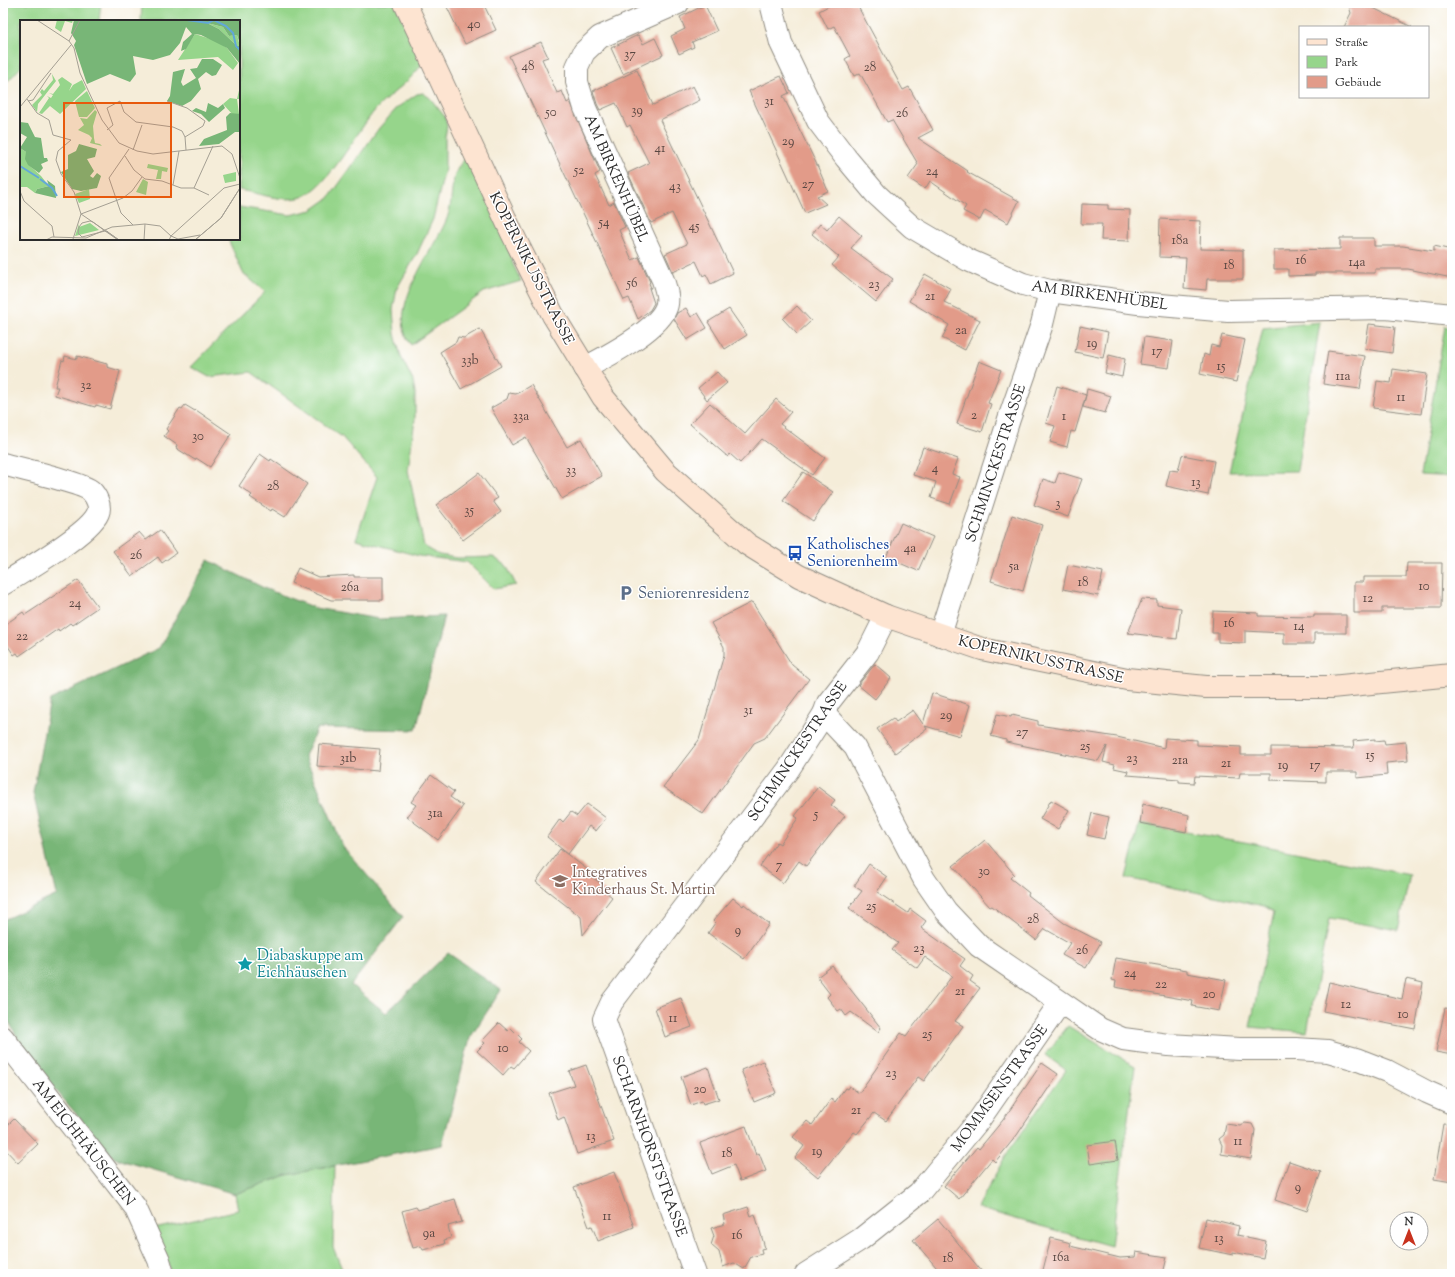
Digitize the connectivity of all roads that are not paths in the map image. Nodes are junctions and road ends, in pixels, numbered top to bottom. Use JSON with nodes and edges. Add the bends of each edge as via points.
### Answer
{"nodes":[{"id":1,"x":405,"y":3,"type":"edge"},
{"id":2,"x":678,"y":3,"type":"edge"},
{"id":3,"x":771,"y":3,"type":"edge"},
{"id":4,"x":1050,"y":292,"type":"junction"},
{"id":5,"x":1452,"y":315,"type":"edge"},
{"id":6,"x":585,"y":368,"type":"junction"},
{"id":7,"x":3,"y":464,"type":"edge"},
{"id":8,"x":3,"y":584,"type":"edge"},
{"id":9,"x":886,"y":616,"type":"junction"},
{"id":10,"x":940,"y":635,"type":"junction"},
{"id":11,"x":1452,"y":675,"type":"edge"},
{"id":12,"x":824,"y":714,"type":"junction"},
{"id":13,"x":1060,"y":1003,"type":"junction"},
{"id":14,"x":604,"y":1019,"type":"joint"},
{"id":15,"x":3,"y":1038,"type":"edge"},
{"id":16,"x":1452,"y":1103,"type":"edge"},
{"id":17,"x":163,"y":1274,"type":"edge"},
{"id":18,"x":695,"y":1274,"type":"edge"},
{"id":19,"x":806,"y":1274,"type":"edge"}],
"edges":[{"from":1,"to":6,"type":"street","name":"KOPERNIKUSSTRASSE","via":[[512,233],[553,315]]},
{"from":2,"to":6,"type":"street","name":"AM BIRKENHÜBEL","via":[[600,37],[584,52],[577,67],[577,82],[585,108],[663,280],[668,298],[665,310],[653,325],[603,359]]},
{"from":3,"to":4,"type":"street","name":"AM BIRKENHÜBEL","via":[[781,44],[818,121],[876,194],[912,227],[968,260],[1023,284]]},
{"from":4,"to":5,"type":"street","name":"AM BIRKENHÜBEL","via":[[1228,311],[1386,308]]},
{"from":4,"to":10,"type":"street","name":"SCHMINCKESTRASSE","via":[[1042,324]]},
{"from":6,"to":9,"type":"street","name":"KOPERNIKUSSTRASSE","via":[[602,397],[665,470],[747,544],[799,576]]},
{"from":7,"to":8,"type":"street","via":[[90,490],[98,501],[98,513],[84,530],[58,550]]},
{"from":9,"to":10,"type":"street","name":"KOPERNIKUSSTRASSE"},
{"from":9,"to":12,"type":"street","name":"SCHMINCKESTRASSE","via":[[868,652],[828,703]]},
{"from":10,"to":11,"type":"street","name":"KOPERNIKUSSTRASSE","via":[[982,648],[1127,679],[1206,687],[1332,687]]},
{"from":12,"to":13,"type":"street","via":[[856,747],[924,879],[946,911],[979,946]]},
{"from":12,"to":14,"type":"street","name":"SCHMINCKESTRASSE","via":[[788,770],[612,1002]]},
{"from":13,"to":16,"type":"street","via":[[1100,1029],[1123,1039],[1233,1049],[1328,1051],[1387,1071]]},
{"from":13,"to":19,"type":"street","name":"MOMMSENSTRASSE","via":[[979,1120],[919,1193],[861,1239]]},
{"from":14,"to":18,"type":"street","name":"SCHARNHORSTSTRASSE"},
{"from":15,"to":17,"type":"street","name":"AM EICHHÄUSCHEN","via":[[135,1206]]}]}
